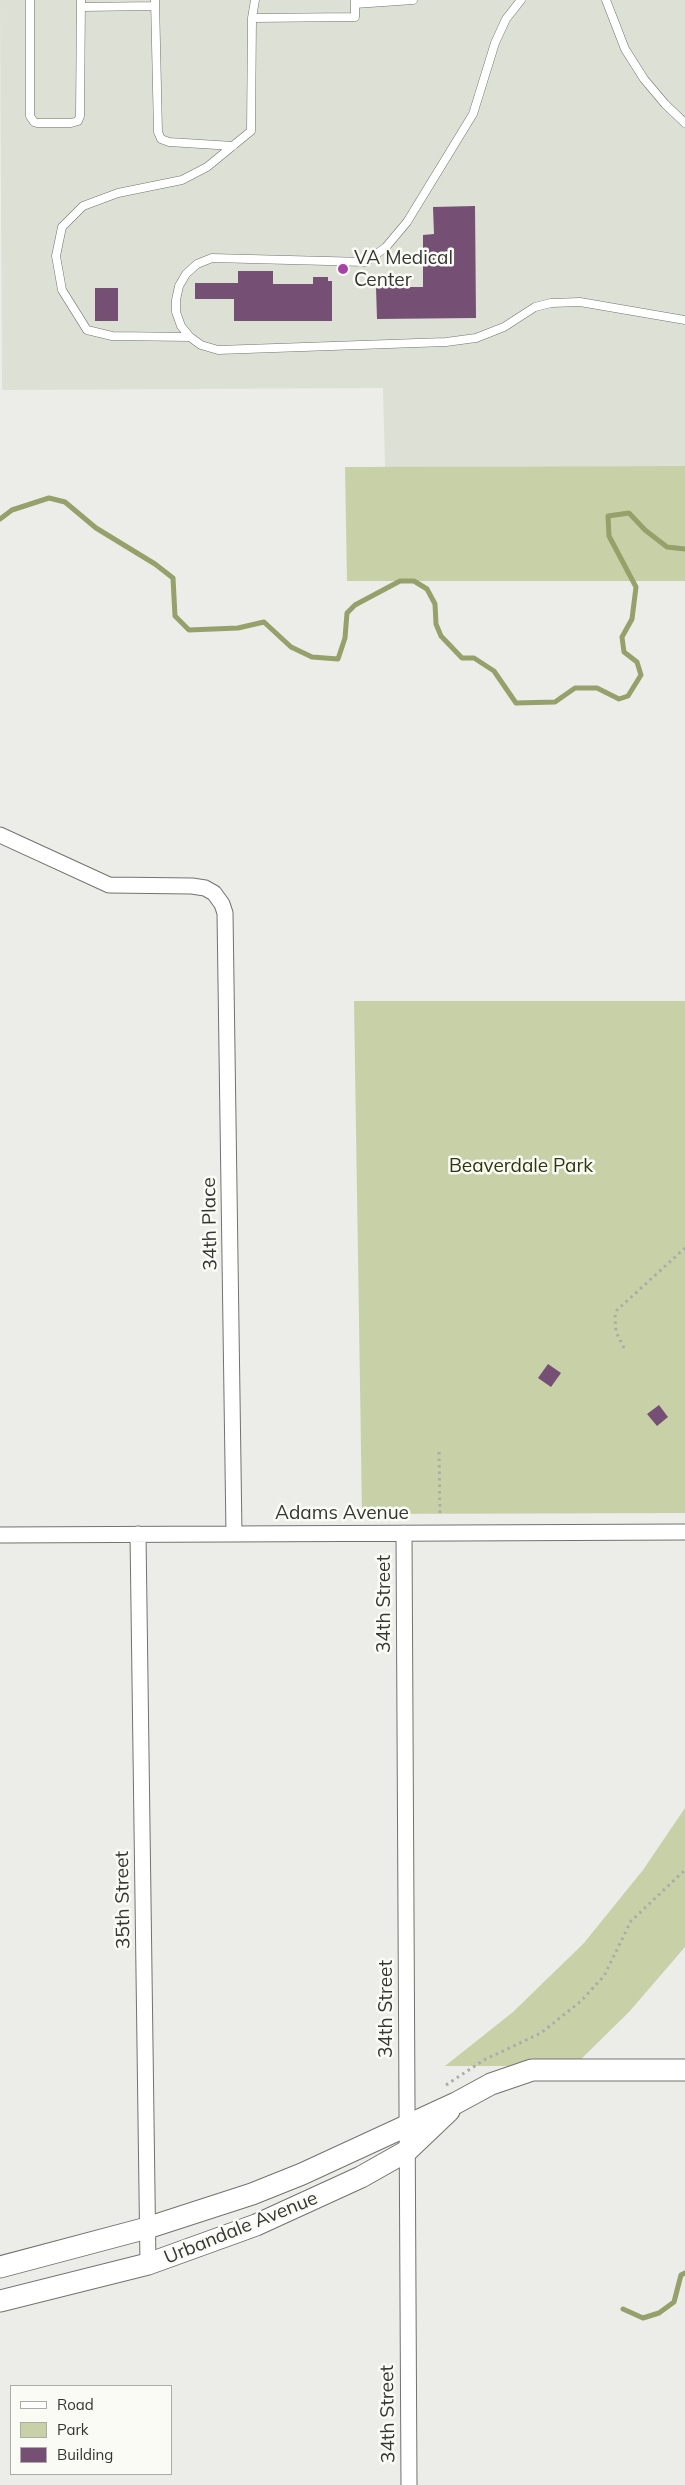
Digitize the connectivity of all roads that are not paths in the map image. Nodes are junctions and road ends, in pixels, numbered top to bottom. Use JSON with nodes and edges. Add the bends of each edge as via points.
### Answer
{"nodes":[{"id":1,"x":30,"y":0,"type":"edge"},
{"id":2,"x":255,"y":0,"type":"edge"},
{"id":3,"x":413,"y":0,"type":"edge"},
{"id":4,"x":521,"y":0,"type":"edge"},
{"id":5,"x":606,"y":0,"type":"edge"},
{"id":6,"x":355,"y":2,"type":"edge"},
{"id":7,"x":155,"y":3,"type":"edge"},
{"id":8,"x":82,"y":4,"type":"edge"},
{"id":9,"x":252,"y":18,"type":"junction"},
{"id":10,"x":685,"y":123,"type":"edge"},
{"id":11,"x":233,"y":146,"type":"junction"},
{"id":12,"x":685,"y":320,"type":"edge"},
{"id":13,"x":190,"y":337,"type":"junction"},
{"id":14,"x":0,"y":835,"type":"edge"},
{"id":15,"x":685,"y":1532,"type":"edge"},
{"id":16,"x":404,"y":1533,"type":"junction"},
{"id":17,"x":138,"y":1534,"type":"junction"},
{"id":18,"x":234,"y":1534,"type":"junction"},
{"id":19,"x":0,"y":1535,"type":"edge"},
{"id":20,"x":685,"y":2070,"type":"edge"},
{"id":21,"x":450,"y":2094,"type":"junction"},
{"id":22,"x":407,"y":2124,"type":"junction"},
{"id":23,"x":407,"y":2151,"type":"junction"},
{"id":24,"x":148,"y":2228,"type":"junction"},
{"id":25,"x":148,"y":2264,"type":"junction"},
{"id":26,"x":0,"y":2267,"type":"edge"},
{"id":27,"x":0,"y":2301,"type":"edge"},
{"id":28,"x":409,"y":2485,"type":"edge"}],
"edges":[{"from":1,"to":8,"type":"lane","via":[[30,116],[37,123],[71,123],[78,121],[80,116]]},
{"from":2,"to":9,"type":"lane"},
{"from":3,"to":6,"type":"lane"},
{"from":4,"to":13,"type":"lane","via":[[506,19],[495,43],[473,114],[407,222],[386,247],[366,262],[212,258],[198,264],[186,274],[176,300],[181,326]]},
{"from":5,"to":10,"type":"lane","via":[[625,49],[644,79]]},
{"from":6,"to":9,"type":"lane","via":[[355,17]]},
{"from":7,"to":8,"type":"lane"},
{"from":7,"to":11,"type":"lane","via":[[158,132],[161,139]]},
{"from":9,"to":11,"type":"lane","via":[[251,131]]},
{"from":11,"to":13,"type":"lane","via":[[207,167],[182,180],[118,193],[83,206],[62,227],[56,256],[62,290],[87,330],[112,336]]},
{"from":12,"to":13,"type":"lane","via":[[580,302],[535,307],[504,327],[476,338],[446,342],[218,350],[201,345]]},
{"from":14,"to":18,"type":"street","name":"34th Place","via":[[109,885],[205,888],[218,898],[225,913]]},
{"from":15,"to":16,"type":"street","name":"Adams Avenue"},
{"from":16,"to":18,"type":"street","name":"Adams Avenue"},
{"from":16,"to":22,"type":"street","name":"34th Street"},
{"from":17,"to":18,"type":"street","name":"Adams Avenue"},
{"from":17,"to":19,"type":"street","name":"Adams Avenue"},
{"from":17,"to":24,"type":"street","name":"35th Street"},
{"from":20,"to":21,"type":"street","name":"Urbandale Avenue","via":[[532,2070]]},
{"from":21,"to":22,"type":"street","name":"Urbandale Avenue"},
{"from":21,"to":23,"type":"street","name":"Urbandale Avenue","via":[[439,2123]]},
{"from":22,"to":23,"type":"street","name":"34th Street"},
{"from":22,"to":24,"type":"street","name":"Urbandale Avenue","via":[[302,2174]]},
{"from":23,"to":25,"type":"street","name":"Urbandale Avenue","via":[[361,2177],[256,2225]]},
{"from":23,"to":28,"type":"street","name":"34th Street"},
{"from":24,"to":25,"type":"street","name":"35th Street"},
{"from":24,"to":26,"type":"street","name":"Urbandale Avenue"},
{"from":25,"to":27,"type":"street","name":"Urbandale Avenue"}]}
